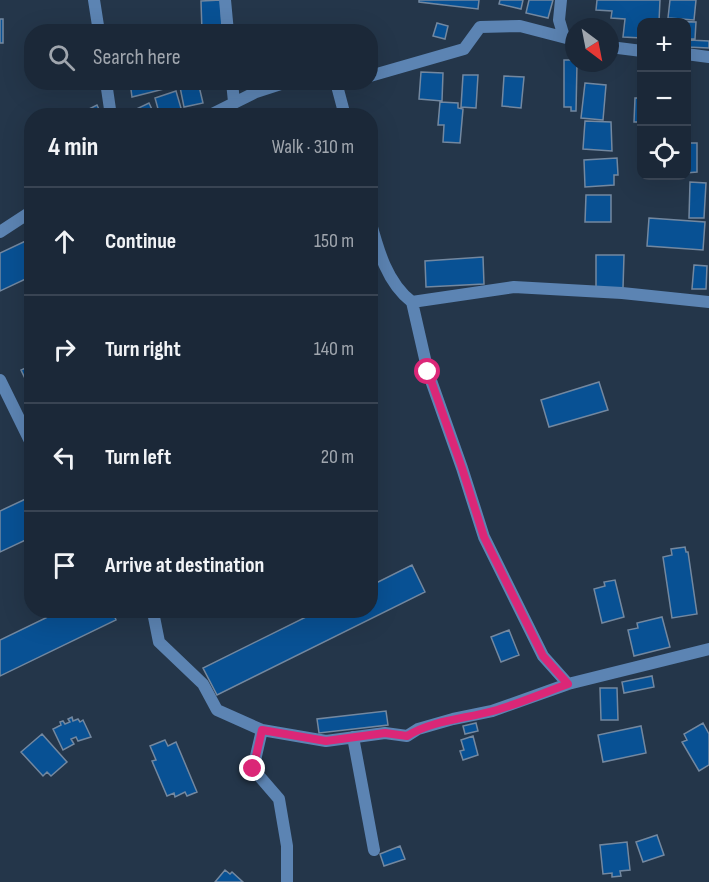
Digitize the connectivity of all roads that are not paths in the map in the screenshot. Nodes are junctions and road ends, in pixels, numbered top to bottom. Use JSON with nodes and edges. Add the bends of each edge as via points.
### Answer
{"nodes":[{"id":1,"x":94,"y":0,"type":"edge"},
{"id":2,"x":225,"y":0,"type":"edge"},
{"id":3,"x":561,"y":0,"type":"edge"},
{"id":4,"x":98,"y":24,"type":"edge"},
{"id":5,"x":227,"y":24,"type":"edge"},
{"id":6,"x":565,"y":31,"type":"edge"},
{"id":7,"x":565,"y":38,"type":"edge"},
{"id":8,"x":619,"y":48,"type":"edge"},
{"id":9,"x":637,"y":50,"type":"edge"},
{"id":10,"x":691,"y":55,"type":"edge"},
{"id":11,"x":709,"y":57,"type":"edge"},
{"id":12,"x":378,"y":74,"type":"edge"},
{"id":13,"x":107,"y":90,"type":"edge"},
{"id":14,"x":233,"y":90,"type":"edge"},
{"id":15,"x":262,"y":90,"type":"edge"},
{"id":16,"x":338,"y":90,"type":"edge"},
{"id":17,"x":234,"y":102,"type":"junction"},
{"id":18,"x":110,"y":108,"type":"edge"},
{"id":19,"x":223,"y":108,"type":"edge"},
{"id":20,"x":343,"y":108,"type":"edge"},
{"id":21,"x":24,"y":216,"type":"edge"},
{"id":22,"x":0,"y":232,"type":"edge"},
{"id":23,"x":378,"y":246,"type":"edge"},
{"id":24,"x":412,"y":302,"type":"junction"},
{"id":25,"x":709,"y":302,"type":"edge"},
{"id":26,"x":0,"y":380,"type":"edge"},
{"id":27,"x":24,"y":429,"type":"edge"},
{"id":28,"x":154,"y":618,"type":"edge"},
{"id":29,"x":709,"y":649,"type":"edge"},
{"id":30,"x":568,"y":684,"type":"junction"},
{"id":31,"x":262,"y":730,"type":"junction"},
{"id":32,"x":353,"y":738,"type":"junction"},
{"id":33,"x":374,"y":850,"type":"dead end"},
{"id":34,"x":287,"y":882,"type":"edge"}],
"edges":[{"from":1,"to":4,"type":"street"},
{"from":2,"to":5,"type":"street"},
{"from":3,"to":6,"type":"street","via":[[559,20]]},
{"from":7,"to":12,"type":"street","via":[[520,26],[480,27],[464,49]]},
{"from":8,"to":9,"type":"street"},
{"from":10,"to":11,"type":"street"},
{"from":13,"to":18,"type":"street"},
{"from":14,"to":17,"type":"street"},
{"from":15,"to":17,"type":"street"},
{"from":16,"to":20,"type":"street"},
{"from":17,"to":19,"type":"street"},
{"from":21,"to":22,"type":"street"},
{"from":23,"to":24,"type":"street","via":[[400,293]]},
{"from":24,"to":25,"type":"street","via":[[514,287],[622,292]]},
{"from":24,"to":30,"type":"street","via":[[428,372],[484,537],[543,656]]},
{"from":26,"to":27,"type":"street"},
{"from":28,"to":31,"type":"street","via":[[159,642],[202,684],[217,710]]},
{"from":29,"to":30,"type":"street"},
{"from":30,"to":32,"type":"street","via":[[492,711],[418,729],[407,736],[385,733]]},
{"from":31,"to":32,"type":"street","via":[[326,741]]},
{"from":31,"to":34,"type":"street","via":[[253,769],[279,799],[287,846]]},
{"from":32,"to":33,"type":"street"}]}
